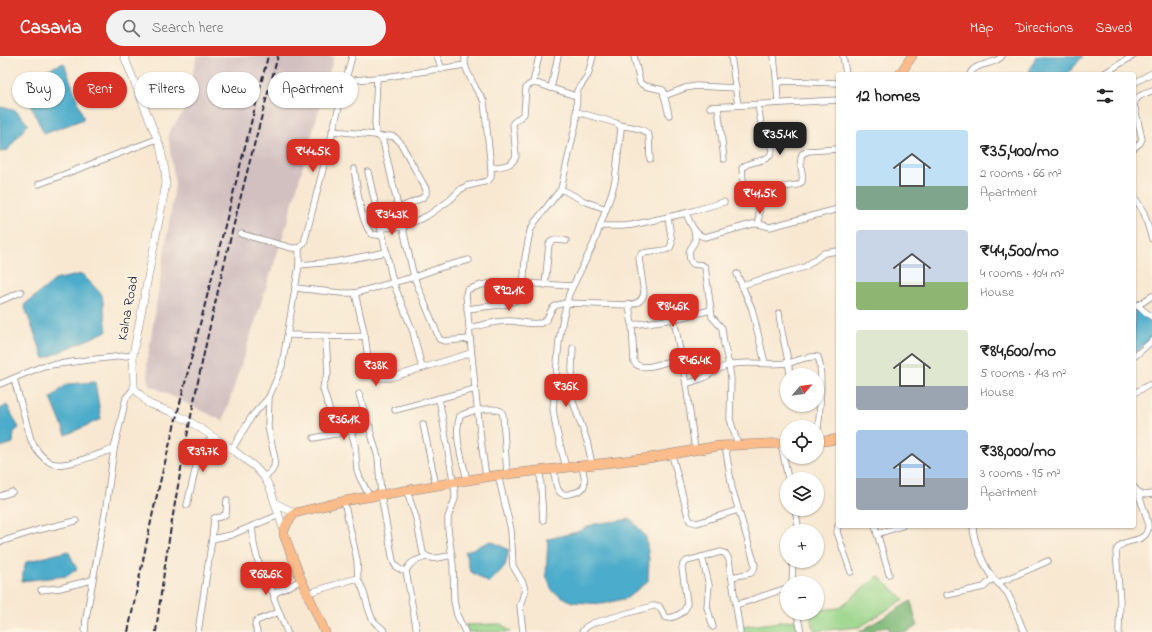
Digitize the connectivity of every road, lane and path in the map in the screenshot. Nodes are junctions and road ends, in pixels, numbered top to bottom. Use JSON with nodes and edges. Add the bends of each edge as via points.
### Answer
{"nodes":[{"id":1,"x":124,"y":56,"type":"edge"},
{"id":2,"x":352,"y":56,"type":"edge"},
{"id":3,"x":437,"y":56,"type":"edge"},
{"id":4,"x":465,"y":56,"type":"edge"},
{"id":5,"x":539,"y":56,"type":"edge"},
{"id":6,"x":558,"y":56,"type":"edge"},
{"id":7,"x":593,"y":56,"type":"edge"},
{"id":8,"x":634,"y":56,"type":"edge"},
{"id":9,"x":731,"y":56,"type":"edge"},
{"id":10,"x":774,"y":56,"type":"edge"},
{"id":11,"x":843,"y":56,"type":"edge"},
{"id":12,"x":912,"y":56,"type":"edge"},
{"id":13,"x":1002,"y":56,"type":"edge"},
{"id":14,"x":1132,"y":56,"type":"edge"},
{"id":15,"x":465,"y":65,"type":"junction"},
{"id":16,"x":442,"y":69,"type":"junction"},
{"id":17,"x":348,"y":72,"type":"edge"},
{"id":18,"x":846,"y":72,"type":"edge"},
{"id":19,"x":901,"y":72,"type":"edge"},
{"id":20,"x":971,"y":72,"type":"edge"},
{"id":21,"x":1106,"y":72,"type":"edge"},
{"id":22,"x":1152,"y":73,"type":"edge"},
{"id":23,"x":377,"y":78,"type":"junction"},
{"id":24,"x":358,"y":80,"type":"edge"},
{"id":25,"x":1136,"y":82,"type":"edge"},
{"id":26,"x":533,"y":83,"type":"junction"},
{"id":27,"x":836,"y":83,"type":"edge"},
{"id":28,"x":551,"y":88,"type":"junction"},
{"id":29,"x":736,"y":88,"type":"junction"},
{"id":30,"x":777,"y":88,"type":"junction"},
{"id":31,"x":1152,"y":91,"type":"edge"},
{"id":32,"x":576,"y":96,"type":"junction"},
{"id":33,"x":664,"y":96,"type":"junction"},
{"id":34,"x":836,"y":100,"type":"edge"},
{"id":35,"x":1136,"y":100,"type":"edge"},
{"id":36,"x":778,"y":103,"type":"junction"},
{"id":37,"x":758,"y":104,"type":"junction"},
{"id":38,"x":738,"y":105,"type":"junction"},
{"id":39,"x":718,"y":106,"type":"junction"},
{"id":40,"x":710,"y":107,"type":"dead end"},
{"id":41,"x":338,"y":108,"type":"edge"},
{"id":42,"x":577,"y":112,"type":"junction"},
{"id":43,"x":1136,"y":113,"type":"edge"},
{"id":44,"x":669,"y":115,"type":"dead end"},
{"id":45,"x":619,"y":125,"type":"junction"},
{"id":46,"x":332,"y":131,"type":"junction"},
{"id":47,"x":378,"y":136,"type":"junction"},
{"id":48,"x":157,"y":139,"type":"junction"},
{"id":49,"x":1136,"y":146,"type":"edge"},
{"id":50,"x":836,"y":149,"type":"edge"},
{"id":51,"x":650,"y":159,"type":"dead end"},
{"id":52,"x":724,"y":159,"type":"dead end"},
{"id":53,"x":492,"y":168,"type":"junction"},
{"id":54,"x":354,"y":170,"type":"dead end"},
{"id":55,"x":368,"y":172,"type":"dead end"},
{"id":56,"x":39,"y":184,"type":"dead end"},
{"id":57,"x":561,"y":189,"type":"junction"},
{"id":58,"x":761,"y":192,"type":"junction"},
{"id":59,"x":1136,"y":199,"type":"edge"},
{"id":60,"x":724,"y":202,"type":"dead end"},
{"id":61,"x":397,"y":208,"type":"junction"},
{"id":62,"x":606,"y":209,"type":"junction"},
{"id":63,"x":836,"y":210,"type":"edge"},
{"id":64,"x":686,"y":213,"type":"junction"},
{"id":65,"x":668,"y":216,"type":"junction"},
{"id":66,"x":759,"y":224,"type":"junction"},
{"id":67,"x":600,"y":226,"type":"junction"},
{"id":68,"x":402,"y":227,"type":"junction"},
{"id":69,"x":381,"y":228,"type":"junction"},
{"id":70,"x":694,"y":230,"type":"junction"},
{"id":71,"x":241,"y":234,"type":"dead end"},
{"id":72,"x":383,"y":236,"type":"junction"},
{"id":73,"x":1152,"y":239,"type":"edge"},
{"id":74,"x":566,"y":241,"type":"dead end"},
{"id":75,"x":299,"y":248,"type":"junction"},
{"id":76,"x":836,"y":251,"type":"edge"},
{"id":77,"x":387,"y":252,"type":"junction"},
{"id":78,"x":468,"y":260,"type":"dead end"},
{"id":79,"x":299,"y":265,"type":"junction"},
{"id":80,"x":737,"y":274,"type":"dead end"},
{"id":81,"x":414,"y":277,"type":"junction"},
{"id":82,"x":393,"y":282,"type":"junction"},
{"id":83,"x":523,"y":283,"type":"junction"},
{"id":84,"x":545,"y":285,"type":"junction"},
{"id":85,"x":742,"y":285,"type":"junction"},
{"id":86,"x":572,"y":286,"type":"junction"},
{"id":87,"x":295,"y":288,"type":"junction"},
{"id":88,"x":21,"y":292,"type":"dead end"},
{"id":89,"x":355,"y":293,"type":"junction"},
{"id":90,"x":1152,"y":296,"type":"edge"},
{"id":91,"x":0,"y":301,"type":"edge"},
{"id":92,"x":566,"y":303,"type":"junction"},
{"id":93,"x":629,"y":305,"type":"junction"},
{"id":94,"x":1136,"y":305,"type":"edge"},
{"id":95,"x":467,"y":309,"type":"junction"},
{"id":96,"x":711,"y":310,"type":"junction"},
{"id":97,"x":779,"y":313,"type":"dead end"},
{"id":98,"x":1152,"y":317,"type":"edge"},
{"id":99,"x":674,"y":319,"type":"junction"},
{"id":100,"x":632,"y":325,"type":"junction"},
{"id":101,"x":469,"y":328,"type":"junction"},
{"id":102,"x":288,"y":335,"type":"junction"},
{"id":103,"x":326,"y":336,"type":"junction"},
{"id":104,"x":364,"y":336,"type":"junction"},
{"id":105,"x":470,"y":339,"type":"junction"},
{"id":106,"x":1152,"y":341,"type":"edge"},
{"id":107,"x":573,"y":348,"type":"dead end"},
{"id":108,"x":471,"y":353,"type":"junction"},
{"id":109,"x":133,"y":355,"type":"junction"},
{"id":110,"x":1136,"y":355,"type":"edge"},
{"id":111,"x":682,"y":357,"type":"junction"},
{"id":112,"x":789,"y":362,"type":"junction"},
{"id":113,"x":765,"y":363,"type":"junction"},
{"id":114,"x":729,"y":365,"type":"junction"},
{"id":115,"x":422,"y":368,"type":"junction"},
{"id":116,"x":789,"y":368,"type":"edge"},
{"id":117,"x":821,"y":368,"type":"edge"},
{"id":118,"x":14,"y":379,"type":"junction"},
{"id":119,"x":0,"y":384,"type":"edge"},
{"id":120,"x":686,"y":384,"type":"junction"},
{"id":121,"x":1149,"y":385,"type":"dead end"},
{"id":122,"x":134,"y":388,"type":"junction"},
{"id":123,"x":475,"y":389,"type":"junction"},
{"id":124,"x":1136,"y":392,"type":"edge"},
{"id":125,"x":359,"y":394,"type":"dead end"},
{"id":126,"x":269,"y":397,"type":"junction"},
{"id":127,"x":439,"y":398,"type":"junction"},
{"id":128,"x":395,"y":410,"type":"dead end"},
{"id":129,"x":477,"y":410,"type":"junction"},
{"id":130,"x":423,"y":424,"type":"dead end"},
{"id":131,"x":370,"y":427,"type":"junction"},
{"id":132,"x":351,"y":431,"type":"junction"},
{"id":133,"x":337,"y":434,"type":"junction"},
{"id":134,"x":212,"y":436,"type":"junction"},
{"id":135,"x":314,"y":438,"type":"dead end"},
{"id":136,"x":836,"y":439,"type":"edge"},
{"id":137,"x":824,"y":441,"type":"edge"},
{"id":138,"x":780,"y":443,"type":"edge"},
{"id":139,"x":725,"y":445,"type":"junction"},
{"id":140,"x":738,"y":445,"type":"junction"},
{"id":141,"x":114,"y":449,"type":"junction"},
{"id":142,"x":232,"y":449,"type":"junction"},
{"id":143,"x":695,"y":450,"type":"junction"},
{"id":144,"x":672,"y":455,"type":"junction"},
{"id":145,"x":592,"y":464,"type":"junction"},
{"id":146,"x":582,"y":466,"type":"junction"},
{"id":147,"x":566,"y":468,"type":"junction"},
{"id":148,"x":554,"y":469,"type":"junction"},
{"id":149,"x":540,"y":471,"type":"junction"},
{"id":150,"x":503,"y":475,"type":"junction"},
{"id":151,"x":264,"y":477,"type":"junction"},
{"id":152,"x":486,"y":477,"type":"junction"},
{"id":153,"x":467,"y":480,"type":"junction"},
{"id":154,"x":453,"y":483,"type":"junction"},
{"id":155,"x":436,"y":486,"type":"junction"},
{"id":156,"x":1136,"y":490,"type":"edge"},
{"id":157,"x":407,"y":491,"type":"junction"},
{"id":158,"x":12,"y":492,"type":"dead end"},
{"id":159,"x":1138,"y":493,"type":"junction"},
{"id":160,"x":1152,"y":494,"type":"edge"},
{"id":161,"x":381,"y":495,"type":"junction"},
{"id":162,"x":0,"y":496,"type":"edge"},
{"id":163,"x":370,"y":497,"type":"junction"},
{"id":164,"x":227,"y":500,"type":"dead end"},
{"id":165,"x":344,"y":501,"type":"junction"},
{"id":166,"x":275,"y":503,"type":"junction"},
{"id":167,"x":187,"y":506,"type":"dead end"},
{"id":168,"x":738,"y":510,"type":"junction"},
{"id":169,"x":295,"y":513,"type":"junction"},
{"id":170,"x":279,"y":514,"type":"junction"},
{"id":171,"x":543,"y":520,"type":"dead end"},
{"id":172,"x":76,"y":521,"type":"dead end"},
{"id":173,"x":252,"y":526,"type":"junction"},
{"id":174,"x":838,"y":528,"type":"edge"},
{"id":175,"x":876,"y":528,"type":"edge"},
{"id":176,"x":896,"y":528,"type":"edge"},
{"id":177,"x":973,"y":528,"type":"edge"},
{"id":178,"x":284,"y":531,"type":"junction"},
{"id":179,"x":877,"y":534,"type":"junction"},
{"id":180,"x":212,"y":539,"type":"junction"},
{"id":181,"x":0,"y":542,"type":"edge"},
{"id":182,"x":452,"y":555,"type":"junction"},
{"id":183,"x":426,"y":557,"type":"junction"},
{"id":184,"x":702,"y":557,"type":"junction"},
{"id":185,"x":1048,"y":561,"type":"dead end"},
{"id":186,"x":406,"y":571,"type":"junction"},
{"id":187,"x":850,"y":572,"type":"dead end"},
{"id":188,"x":889,"y":574,"type":"dead end"},
{"id":189,"x":732,"y":577,"type":"junction"},
{"id":190,"x":993,"y":578,"type":"junction"},
{"id":191,"x":92,"y":580,"type":"junction"},
{"id":192,"x":302,"y":580,"type":"junction"},
{"id":193,"x":358,"y":580,"type":"junction"},
{"id":194,"x":998,"y":583,"type":"junction"},
{"id":195,"x":41,"y":590,"type":"dead end"},
{"id":196,"x":780,"y":590,"type":"edge"},
{"id":197,"x":308,"y":593,"type":"junction"},
{"id":198,"x":274,"y":594,"type":"junction"},
{"id":199,"x":948,"y":595,"type":"dead end"},
{"id":200,"x":736,"y":605,"type":"junction"},
{"id":201,"x":279,"y":612,"type":"junction"},
{"id":202,"x":798,"y":620,"type":"edge"},
{"id":203,"x":713,"y":627,"type":"dead end"},
{"id":204,"x":85,"y":632,"type":"edge"},
{"id":205,"x":198,"y":632,"type":"edge"},
{"id":206,"x":257,"y":632,"type":"edge"},
{"id":207,"x":287,"y":632,"type":"edge"},
{"id":208,"x":325,"y":632,"type":"edge"},
{"id":209,"x":385,"y":632,"type":"edge"},
{"id":210,"x":417,"y":632,"type":"edge"},
{"id":211,"x":465,"y":632,"type":"edge"},
{"id":212,"x":523,"y":632,"type":"edge"},
{"id":213,"x":582,"y":632,"type":"edge"},
{"id":214,"x":740,"y":632,"type":"edge"},
{"id":215,"x":801,"y":632,"type":"edge"},
{"id":216,"x":1024,"y":632,"type":"edge"},
{"id":217,"x":1119,"y":632,"type":"edge"}],
"edges":[{"from":1,"to":48,"type":"street","name":"Kalna Road"},
{"from":2,"to":17,"type":"street"},
{"from":3,"to":16,"type":"street"},
{"from":4,"to":15,"type":"street"},
{"from":5,"to":26,"type":"street"},
{"from":6,"to":28,"type":"street"},
{"from":7,"to":32,"type":"street","via":[[588,75],[579,86]]},
{"from":8,"to":33,"type":"street","via":[[640,83],[662,89]]},
{"from":9,"to":29,"type":"street"},
{"from":10,"to":30,"type":"street"},
{"from":11,"to":18,"type":"street"},
{"from":12,"to":19,"type":"main road"},
{"from":13,"to":20,"type":"street","via":[[995,62],[976,67]]},
{"from":14,"to":21,"type":"street"},
{"from":15,"to":16,"type":"street"},
{"from":15,"to":53,"type":"street","via":[[484,101]]},
{"from":16,"to":23,"type":"street"},
{"from":22,"to":25,"type":"street"},
{"from":23,"to":24,"type":"street"},
{"from":23,"to":47,"type":"street","via":[[375,123]]},
{"from":26,"to":28,"type":"street"},
{"from":26,"to":53,"type":"street","via":[[526,88],[524,114],[513,123],[516,156],[514,162]]},
{"from":27,"to":30,"type":"street","via":[[783,81]]},
{"from":28,"to":32,"type":"street"},
{"from":29,"to":33,"type":"street","via":[[696,86]]},
{"from":29,"to":38,"type":"street"},
{"from":30,"to":36,"type":"street"},
{"from":31,"to":35,"type":"street"},
{"from":32,"to":42,"type":"street"},
{"from":33,"to":44,"type":"street"},
{"from":34,"to":36,"type":"street"},
{"from":36,"to":37,"type":"street"},
{"from":37,"to":38,"type":"street"},
{"from":37,"to":58,"type":"street","via":[[761,125],[772,153],[769,158],[742,168],[745,189]]},
{"from":38,"to":39,"type":"street"},
{"from":39,"to":40,"type":"street"},
{"from":39,"to":52,"type":"street"},
{"from":41,"to":46,"type":"street"},
{"from":42,"to":45,"type":"street"},
{"from":42,"to":57,"type":"street"},
{"from":43,"to":49,"type":"street","via":[[1142,139]]},
{"from":45,"to":51,"type":"street","via":[[648,133]]},
{"from":45,"to":62,"type":"street","via":[[621,129],[615,181]]},
{"from":46,"to":47,"type":"street"},
{"from":46,"to":75,"type":"street","via":[[304,243]]},
{"from":47,"to":61,"type":"street","via":[[383,141]]},
{"from":47,"to":61,"type":"street","via":[[396,137],[426,189],[426,194],[422,198]]},
{"from":48,"to":56,"type":"street"},
{"from":48,"to":109,"type":"street","name":"Kalna Road","via":[[166,184]]},
{"from":50,"to":58,"type":"street","via":[[802,154],[802,182]]},
{"from":53,"to":68,"type":"street","via":[[490,179],[466,186],[436,211]]},
{"from":54,"to":72,"type":"street","via":[[362,214],[368,230],[371,234]]},
{"from":55,"to":69,"type":"street"},
{"from":57,"to":62,"type":"street"},
{"from":57,"to":83,"type":"street","via":[[530,231]]},
{"from":58,"to":66,"type":"street"},
{"from":59,"to":73,"type":"street","via":[[1144,213]]},
{"from":60,"to":64,"type":"street"},
{"from":61,"to":68,"type":"street"},
{"from":62,"to":67,"type":"street"},
{"from":63,"to":66,"type":"street","via":[[770,227]]},
{"from":64,"to":65,"type":"street"},
{"from":64,"to":70,"type":"street"},
{"from":65,"to":67,"type":"street","via":[[623,226]]},
{"from":65,"to":93,"type":"street","via":[[672,243],[670,248],[641,254],[639,258],[644,293],[642,299]]},
{"from":66,"to":70,"type":"street","via":[[705,237]]},
{"from":67,"to":86,"type":"street"},
{"from":68,"to":69,"type":"street"},
{"from":68,"to":81,"type":"street"},
{"from":69,"to":72,"type":"street"},
{"from":70,"to":96,"type":"street","via":[[696,240],[689,252],[690,260],[692,264],[705,267]]},
{"from":71,"to":75,"type":"street"},
{"from":72,"to":77,"type":"street"},
{"from":74,"to":84,"type":"street","via":[[555,240],[549,244]]},
{"from":75,"to":79,"type":"street"},
{"from":76,"to":85,"type":"street","via":[[824,253],[805,267]]},
{"from":77,"to":79,"type":"street","via":[[334,262]]},
{"from":77,"to":82,"type":"street"},
{"from":78,"to":81,"type":"street"},
{"from":79,"to":87,"type":"street"},
{"from":80,"to":85,"type":"street"},
{"from":81,"to":82,"type":"street"},
{"from":81,"to":105,"type":"street","via":[[439,338],[444,342]]},
{"from":82,"to":89,"type":"street"},
{"from":82,"to":115,"type":"street","via":[[413,332]]},
{"from":83,"to":84,"type":"street"},
{"from":83,"to":95,"type":"street","via":[[523,294],[519,299],[507,304]]},
{"from":83,"to":95,"type":"street","via":[[492,283],[472,287],[467,290]]},
{"from":84,"to":86,"type":"street"},
{"from":85,"to":113,"type":"street","via":[[755,319]]},
{"from":86,"to":92,"type":"street"},
{"from":87,"to":89,"type":"street"},
{"from":87,"to":102,"type":"street"},
{"from":88,"to":91,"type":"street"},
{"from":89,"to":104,"type":"street"},
{"from":90,"to":94,"type":"street"},
{"from":92,"to":93,"type":"street"},
{"from":92,"to":101,"type":"street","via":[[552,308],[544,322],[510,321]]},
{"from":92,"to":147,"type":"street","via":[[559,341],[553,409]]},
{"from":93,"to":100,"type":"street"},
{"from":94,"to":98,"type":"street"},
{"from":95,"to":101,"type":"street"},
{"from":96,"to":99,"type":"street"},
{"from":96,"to":114,"type":"street","via":[[712,317],[722,328]]},
{"from":97,"to":112,"type":"street","via":[[781,334]]},
{"from":99,"to":100,"type":"street"},
{"from":99,"to":111,"type":"street"},
{"from":100,"to":111,"type":"street","via":[[636,366],[641,368]]},
{"from":101,"to":105,"type":"street"},
{"from":102,"to":103,"type":"street"},
{"from":102,"to":126,"type":"street","via":[[282,366]]},
{"from":103,"to":104,"type":"street"},
{"from":103,"to":133,"type":"street","via":[[328,374],[323,389]]},
{"from":104,"to":115,"type":"street","via":[[370,372],[374,378],[390,378]]},
{"from":105,"to":108,"type":"street"},
{"from":106,"to":110,"type":"street"},
{"from":107,"to":145,"type":"street","via":[[574,402]]},
{"from":108,"to":115,"type":"street"},
{"from":108,"to":123,"type":"street"},
{"from":109,"to":118,"type":"street","via":[[43,366]]},
{"from":109,"to":122,"type":"street","name":"Kalna Road"},
{"from":111,"to":120,"type":"street"},
{"from":112,"to":113,"type":"street"},
{"from":112,"to":116,"type":"street"},
{"from":112,"to":117,"type":"street","via":[[812,356],[818,357]]},
{"from":113,"to":114,"type":"street"},
{"from":114,"to":120,"type":"street"},
{"from":114,"to":140,"type":"street","via":[[730,419]]},
{"from":118,"to":119,"type":"street"},
{"from":118,"to":141,"type":"street","via":[[34,447],[51,463],[68,463]]},
{"from":120,"to":143,"type":"street"},
{"from":121,"to":124,"type":"street"},
{"from":122,"to":134,"type":"street","via":[[149,404],[189,421]]},
{"from":122,"to":141,"type":"street","via":[[126,398]]},
{"from":123,"to":127,"type":"street"},
{"from":123,"to":129,"type":"street"},
{"from":125,"to":131,"type":"street"},
{"from":126,"to":142,"type":"street","via":[[252,416]]},
{"from":126,"to":151,"type":"street","via":[[268,427],[275,459],[271,472]]},
{"from":127,"to":128,"type":"street"},
{"from":127,"to":154,"type":"street"},
{"from":129,"to":150,"type":"street","via":[[497,408],[503,415]]},
{"from":129,"to":152,"type":"street"},
{"from":129,"to":153,"type":"street","via":[[460,416],[458,421],[459,441]]},
{"from":130,"to":155,"type":"street"},
{"from":131,"to":132,"type":"street"},
{"from":131,"to":161,"type":"street","via":[[378,457]]},
{"from":132,"to":133,"type":"street"},
{"from":132,"to":163,"type":"street","via":[[357,470]]},
{"from":133,"to":135,"type":"street"},
{"from":134,"to":142,"type":"street"},
{"from":134,"to":167,"type":"street","via":[[199,454]]},
{"from":136,"to":137,"type":"main road"},
{"from":138,"to":140,"type":"main road"},
{"from":139,"to":140,"type":"main road"},
{"from":139,"to":143,"type":"main road"},
{"from":139,"to":168,"type":"street"},
{"from":141,"to":191,"type":"street","via":[[104,521]]},
{"from":142,"to":151,"type":"street"},
{"from":143,"to":144,"type":"main road"},
{"from":144,"to":145,"type":"main road"},
{"from":144,"to":168,"type":"street","via":[[690,521],[697,522]]},
{"from":145,"to":146,"type":"main road"},
{"from":146,"to":147,"type":"main road"},
{"from":146,"to":148,"type":"street","via":[[585,484],[583,489],[566,495],[558,488]]},
{"from":147,"to":148,"type":"main road"},
{"from":148,"to":149,"type":"main road"},
{"from":149,"to":150,"type":"main road"},
{"from":149,"to":171,"type":"street"},
{"from":150,"to":152,"type":"main road"},
{"from":150,"to":212,"type":"street","via":[[513,566],[525,590],[520,606]]},
{"from":151,"to":166,"type":"street"},
{"from":152,"to":153,"type":"main road"},
{"from":153,"to":154,"type":"main road"},
{"from":154,"to":155,"type":"main road"},
{"from":154,"to":182,"type":"street","via":[[455,499],[448,517]]},
{"from":155,"to":157,"type":"main road"},
{"from":156,"to":159,"type":"street"},
{"from":157,"to":161,"type":"main road"},
{"from":157,"to":183,"type":"street"},
{"from":158,"to":162,"type":"street"},
{"from":159,"to":160,"type":"street"},
{"from":159,"to":217,"type":"street","via":[[1148,527],[1143,537],[1117,548]]},
{"from":161,"to":163,"type":"main road"},
{"from":161,"to":186,"type":"street","via":[[393,561],[396,567]]},
{"from":163,"to":165,"type":"main road"},
{"from":164,"to":180,"type":"street","via":[[226,514],[213,520]]},
{"from":165,"to":169,"type":"main road"},
{"from":165,"to":193,"type":"street","via":[[357,560]]},
{"from":166,"to":169,"type":"street"},
{"from":166,"to":170,"type":"street"},
{"from":168,"to":189,"type":"street","via":[[755,564],[751,573]]},
{"from":169,"to":178,"type":"main road"},
{"from":170,"to":173,"type":"street"},
{"from":170,"to":178,"type":"street"},
{"from":172,"to":181,"type":"street"},
{"from":173,"to":180,"type":"street","via":[[231,535]]},
{"from":173,"to":198,"type":"street","via":[[258,561]]},
{"from":174,"to":187,"type":"street"},
{"from":175,"to":179,"type":"street"},
{"from":176,"to":179,"type":"street"},
{"from":177,"to":190,"type":"street","via":[[973,534]]},
{"from":178,"to":192,"type":"main road"},
{"from":179,"to":188,"type":"street"},
{"from":180,"to":205,"type":"street"},
{"from":182,"to":183,"type":"street"},
{"from":182,"to":211,"type":"street","via":[[454,601],[457,616]]},
{"from":183,"to":186,"type":"street","via":[[408,565]]},
{"from":184,"to":189,"type":"street","via":[[721,552],[726,554]]},
{"from":184,"to":203,"type":"street","via":[[708,585],[707,607]]},
{"from":184,"to":213,"type":"street","via":[[683,564],[687,603],[684,611],[668,618],[659,606],[653,606],[593,623]]},
{"from":185,"to":194,"type":"street"},
{"from":186,"to":210,"type":"street"},
{"from":189,"to":200,"type":"street"},
{"from":190,"to":194,"type":"street"},
{"from":190,"to":199,"type":"street","via":[[979,589]]},
{"from":191,"to":195,"type":"street"},
{"from":191,"to":204,"type":"street"},
{"from":192,"to":197,"type":"main road"},
{"from":192,"to":198,"type":"street"},
{"from":193,"to":197,"type":"street"},
{"from":193,"to":209,"type":"street","via":[[375,624],[381,626]]},
{"from":194,"to":216,"type":"street","via":[[1008,595]]},
{"from":196,"to":200,"type":"street"},
{"from":197,"to":208,"type":"main road"},
{"from":198,"to":201,"type":"street"},
{"from":200,"to":214,"type":"street"},
{"from":201,"to":206,"type":"street","via":[[256,621]]},
{"from":201,"to":207,"type":"street"},
{"from":202,"to":215,"type":"street"}]}
